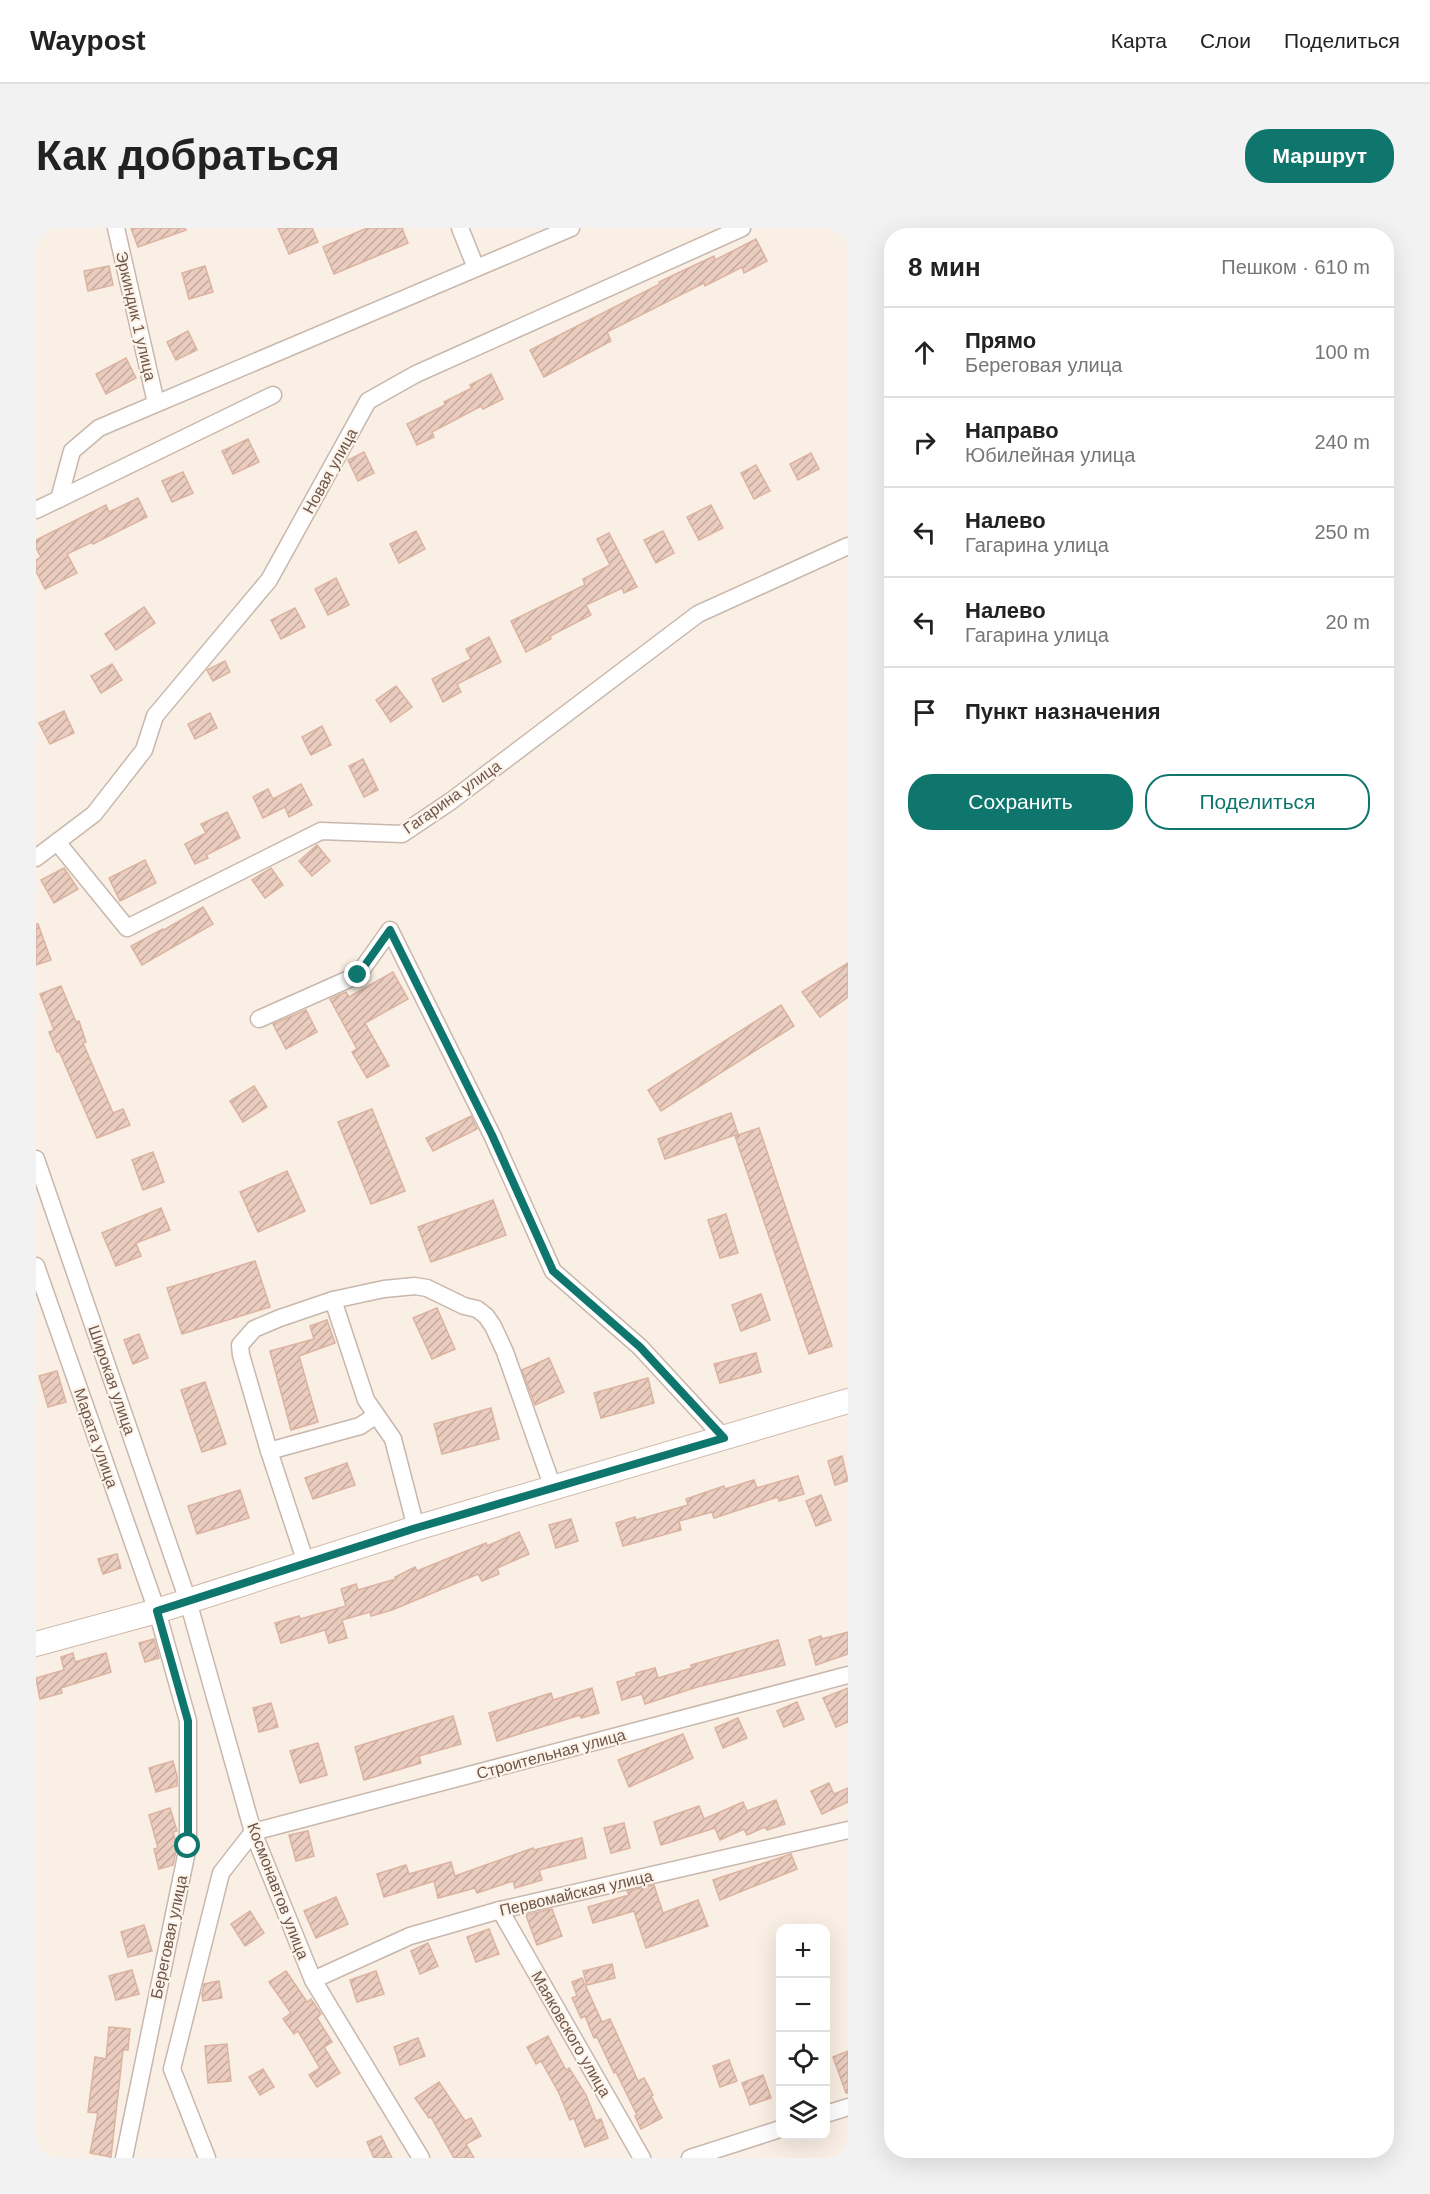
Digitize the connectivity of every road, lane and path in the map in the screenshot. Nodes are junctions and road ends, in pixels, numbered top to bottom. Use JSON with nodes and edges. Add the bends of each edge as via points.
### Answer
{"nodes":[{"id":1,"x":116,"y":228,"type":"edge"},
{"id":2,"x":460,"y":228,"type":"edge"},
{"id":3,"x":571,"y":228,"type":"edge"},
{"id":4,"x":742,"y":228,"type":"edge"},
{"id":5,"x":476,"y":268,"type":"junction"},
{"id":6,"x":273,"y":395,"type":"dead end"},
{"id":7,"x":156,"y":403,"type":"junction"},
{"id":8,"x":59,"y":499,"type":"junction"},
{"id":9,"x":36,"y":510,"type":"edge"},
{"id":10,"x":848,"y":546,"type":"edge"},
{"id":11,"x":57,"y":842,"type":"junction"},
{"id":12,"x":36,"y":858,"type":"edge"},
{"id":13,"x":259,"y":1020,"type":"dead end"},
{"id":14,"x":36,"y":1159,"type":"edge"},
{"id":15,"x":36,"y":1266,"type":"edge"},
{"id":16,"x":333,"y":1300,"type":"junction"},
{"id":17,"x":848,"y":1401,"type":"edge"},
{"id":18,"x":375,"y":1416,"type":"junction"},
{"id":19,"x":724,"y":1438,"type":"junction"},
{"id":20,"x":269,"y":1451,"type":"junction"},
{"id":21,"x":553,"y":1488,"type":"junction"},
{"id":22,"x":416,"y":1528,"type":"junction"},
{"id":23,"x":306,"y":1563,"type":"junction"},
{"id":24,"x":188,"y":1601,"type":"junction"},
{"id":25,"x":157,"y":1611,"type":"junction"},
{"id":26,"x":36,"y":1644,"type":"edge"},
{"id":27,"x":848,"y":1676,"type":"edge"},
{"id":28,"x":848,"y":1830,"type":"edge"},
{"id":29,"x":253,"y":1832,"type":"junction"},
{"id":30,"x":500,"y":1910,"type":"junction"},
{"id":31,"x":313,"y":1980,"type":"junction"},
{"id":32,"x":848,"y":2107,"type":"edge"},
{"id":33,"x":830,"y":2112,"type":"edge"},
{"id":34,"x":776,"y":2130,"type":"edge"},
{"id":35,"x":124,"y":2158,"type":"edge"},
{"id":36,"x":207,"y":2158,"type":"edge"},
{"id":37,"x":421,"y":2158,"type":"edge"},
{"id":38,"x":642,"y":2158,"type":"edge"},
{"id":39,"x":690,"y":2158,"type":"edge"}],
"edges":[{"from":1,"to":7,"type":"street","name":"Эркиндик 1 улица"},
{"from":2,"to":5,"type":"street"},
{"from":3,"to":5,"type":"street"},
{"from":4,"to":11,"type":"street","name":"Новая улица","via":[[416,374],[368,401],[269,580],[155,716],[144,750],[94,814]]},
{"from":5,"to":7,"type":"street"},
{"from":6,"to":8,"type":"street"},
{"from":7,"to":8,"type":"street","via":[[99,428],[72,452]]},
{"from":8,"to":9,"type":"street"},
{"from":10,"to":11,"type":"street","name":"Гагарина улица","via":[[698,614],[402,834],[321,831],[127,928]]},
{"from":11,"to":12,"type":"street","name":"Новая улица"},
{"from":13,"to":19,"type":"street","via":[[358,975],[390,930],[492,1135],[553,1271],[640,1347]]},
{"from":14,"to":24,"type":"street","name":"Широкая улица"},
{"from":15,"to":25,"type":"street","name":"Марата улица"},
{"from":16,"to":18,"type":"street","via":[[366,1400]]},
{"from":16,"to":20,"type":"street","via":[[254,1329],[240,1345]]},
{"from":16,"to":21,"type":"street","via":[[415,1286],[486,1316],[505,1352]]},
{"from":17,"to":19,"type":"main road"},
{"from":18,"to":20,"type":"street","via":[[360,1426]]},
{"from":18,"to":22,"type":"street","via":[[393,1439]]},
{"from":19,"to":21,"type":"main road"},
{"from":20,"to":23,"type":"street"},
{"from":21,"to":22,"type":"main road"},
{"from":22,"to":23,"type":"main road"},
{"from":23,"to":24,"type":"main road"},
{"from":24,"to":25,"type":"main road"},
{"from":24,"to":29,"type":"street","name":"Космонавтов улица"},
{"from":25,"to":26,"type":"main road"},
{"from":25,"to":35,"type":"street","name":"Береговая улица","via":[[188,1721],[188,1846]]},
{"from":27,"to":29,"type":"street","name":"Строительная улица"},
{"from":28,"to":30,"type":"street","name":"Первомайская улица"},
{"from":29,"to":31,"type":"street","name":"Космонавтов улица"},
{"from":29,"to":36,"type":"street","name":"Береговая улица","via":[[222,1873],[172,2068]]},
{"from":30,"to":31,"type":"street","name":"Первомайская улица","via":[[410,1936]]},
{"from":30,"to":38,"type":"street","name":"Маяковского улица"},
{"from":31,"to":37,"type":"street","name":"Космонавтов улица"},
{"from":32,"to":33,"type":"street"},
{"from":34,"to":39,"type":"street"}]}
